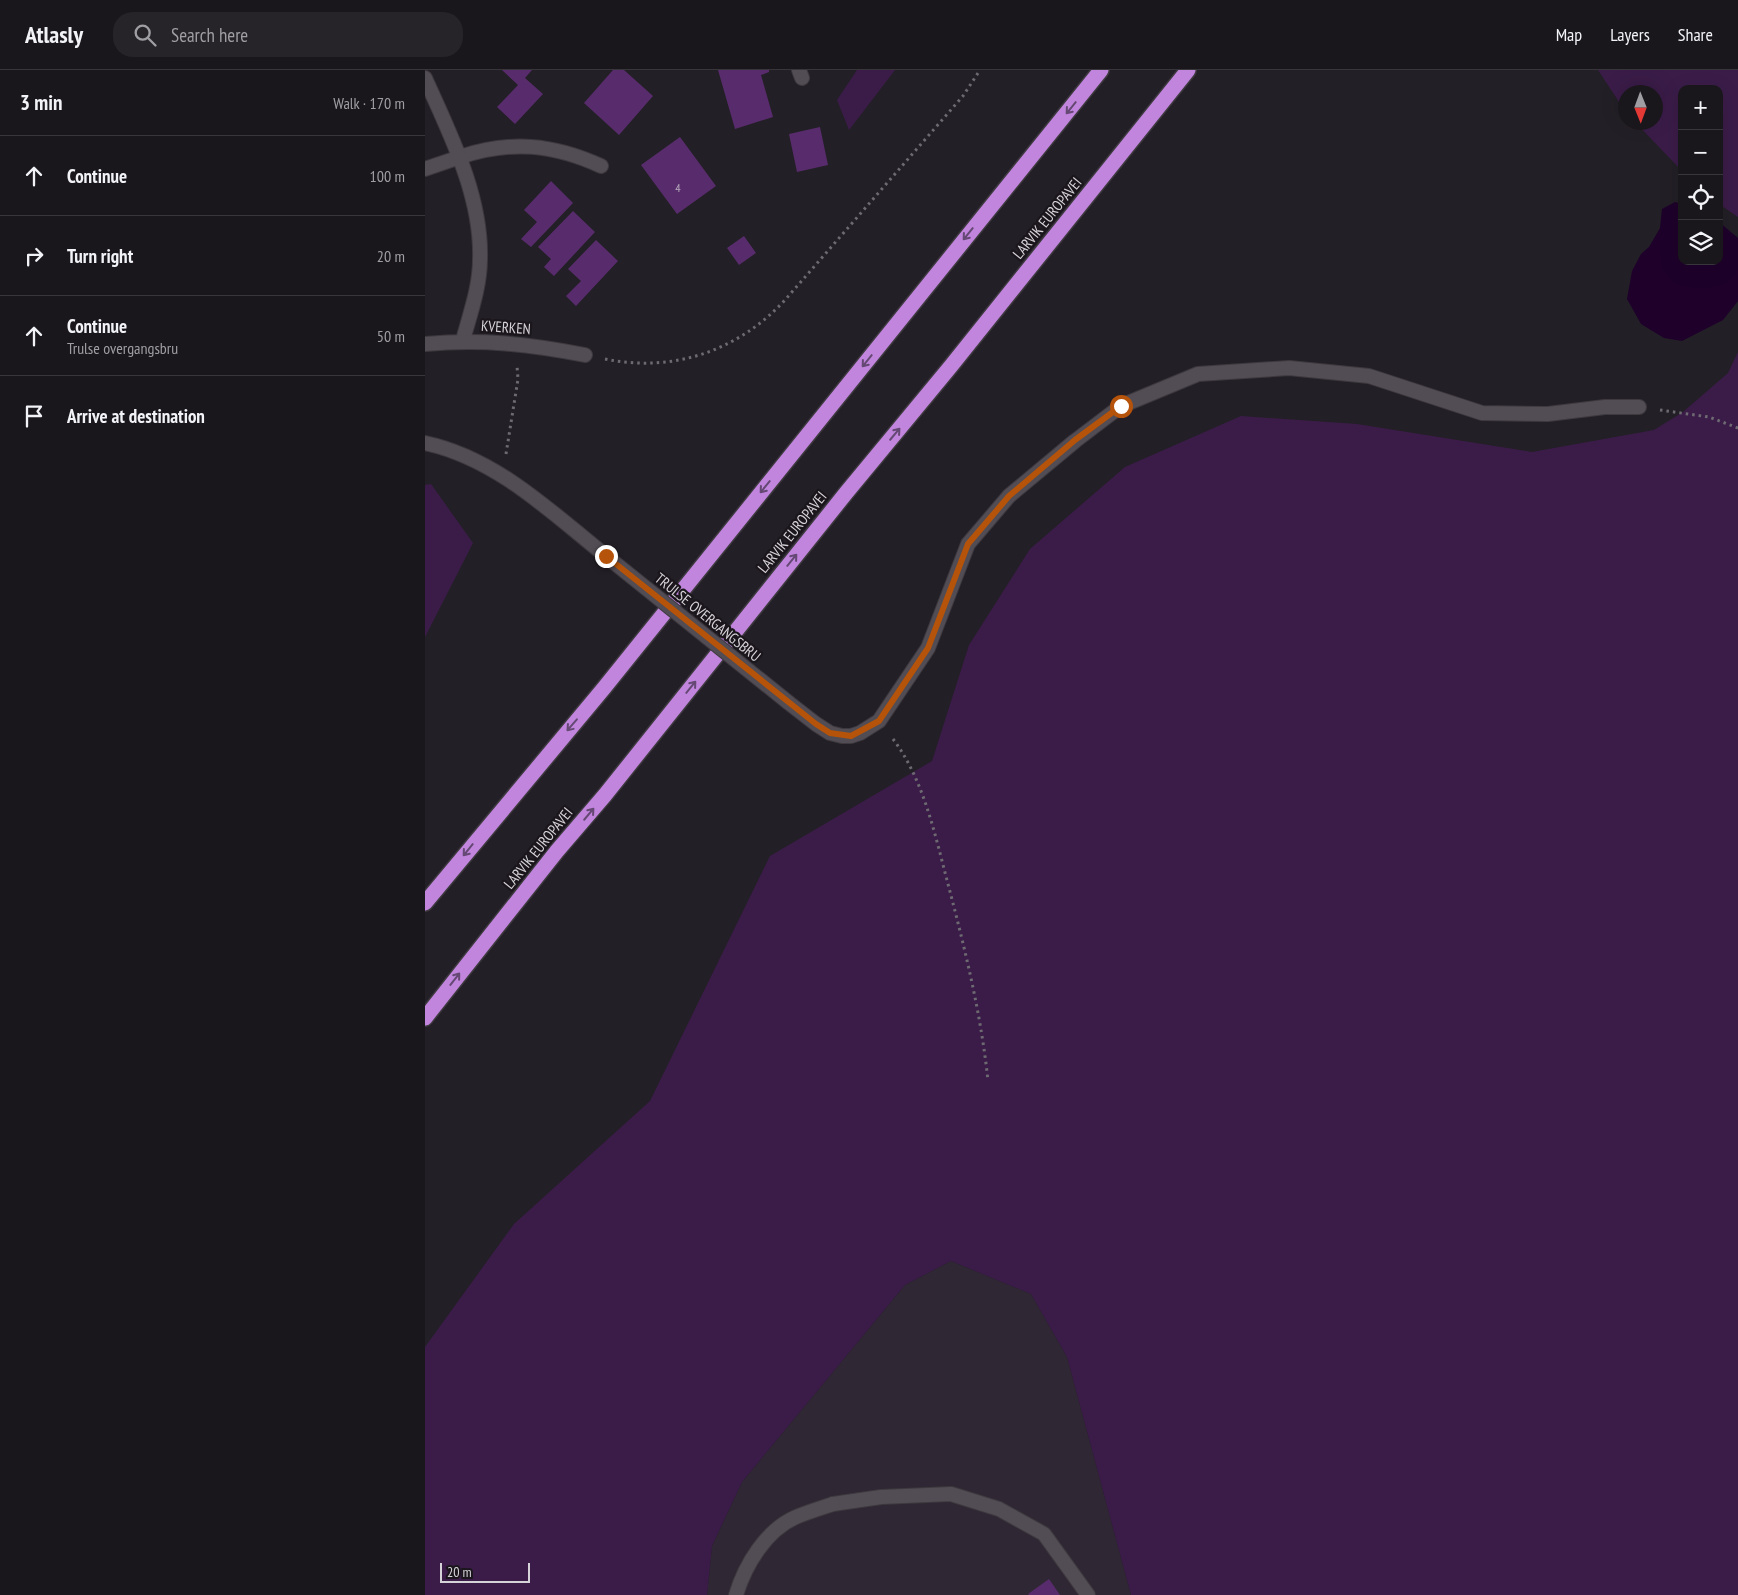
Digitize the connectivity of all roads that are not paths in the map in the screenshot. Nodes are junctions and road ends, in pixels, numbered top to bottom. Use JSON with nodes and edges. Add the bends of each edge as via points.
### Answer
{"nodes":[{"id":1,"x":1101,"y":70,"type":"edge"},
{"id":2,"x":1188,"y":70,"type":"edge"},
{"id":3,"x":425,"y":78,"type":"edge"},
{"id":4,"x":460,"y":158,"type":"junction"},
{"id":5,"x":601,"y":166,"type":"dead end"},
{"id":6,"x":425,"y":169,"type":"edge"},
{"id":7,"x":463,"y":340,"type":"junction"},
{"id":8,"x":425,"y":344,"type":"edge"},
{"id":9,"x":585,"y":355,"type":"road end"},
{"id":10,"x":1639,"y":407,"type":"road end"},
{"id":11,"x":425,"y":443,"type":"edge"},
{"id":12,"x":425,"y":903,"type":"edge"},
{"id":13,"x":425,"y":1018,"type":"edge"},
{"id":14,"x":736,"y":1595,"type":"edge"},
{"id":15,"x":1088,"y":1595,"type":"edge"}],
"edges":[{"from":1,"to":12,"type":"highway","one_way":true},
{"from":13,"to":2,"type":"highway","name":"LARVIK EUROPAVEI","one_way":true},
{"from":3,"to":4,"type":"street"},
{"from":4,"to":5,"type":"street","via":[[482,150],[523,146],[575,154]]},
{"from":4,"to":6,"type":"street"},
{"from":4,"to":7,"type":"street","via":[[477,219],[480,258],[477,292]]},
{"from":7,"to":8,"type":"street","name":"KVERKEN"},
{"from":7,"to":9,"type":"street","name":"KVERKEN","via":[[533,344]]},
{"from":10,"to":11,"type":"street","name":"TRULSE OVERGANGSBRU","bridge":true,"via":[[1605,407],[1548,414],[1482,413],[1369,376],[1289,368],[1198,374],[1121,406],[1009,496],[968,544],[928,648],[879,721],[860,733],[842,736],[816,724],[499,473],[460,454]]},
{"from":14,"to":15,"type":"street","via":[[743,1572],[765,1540],[794,1517],[833,1504],[881,1497],[951,1494],[999,1509],[1044,1534]]}]}
